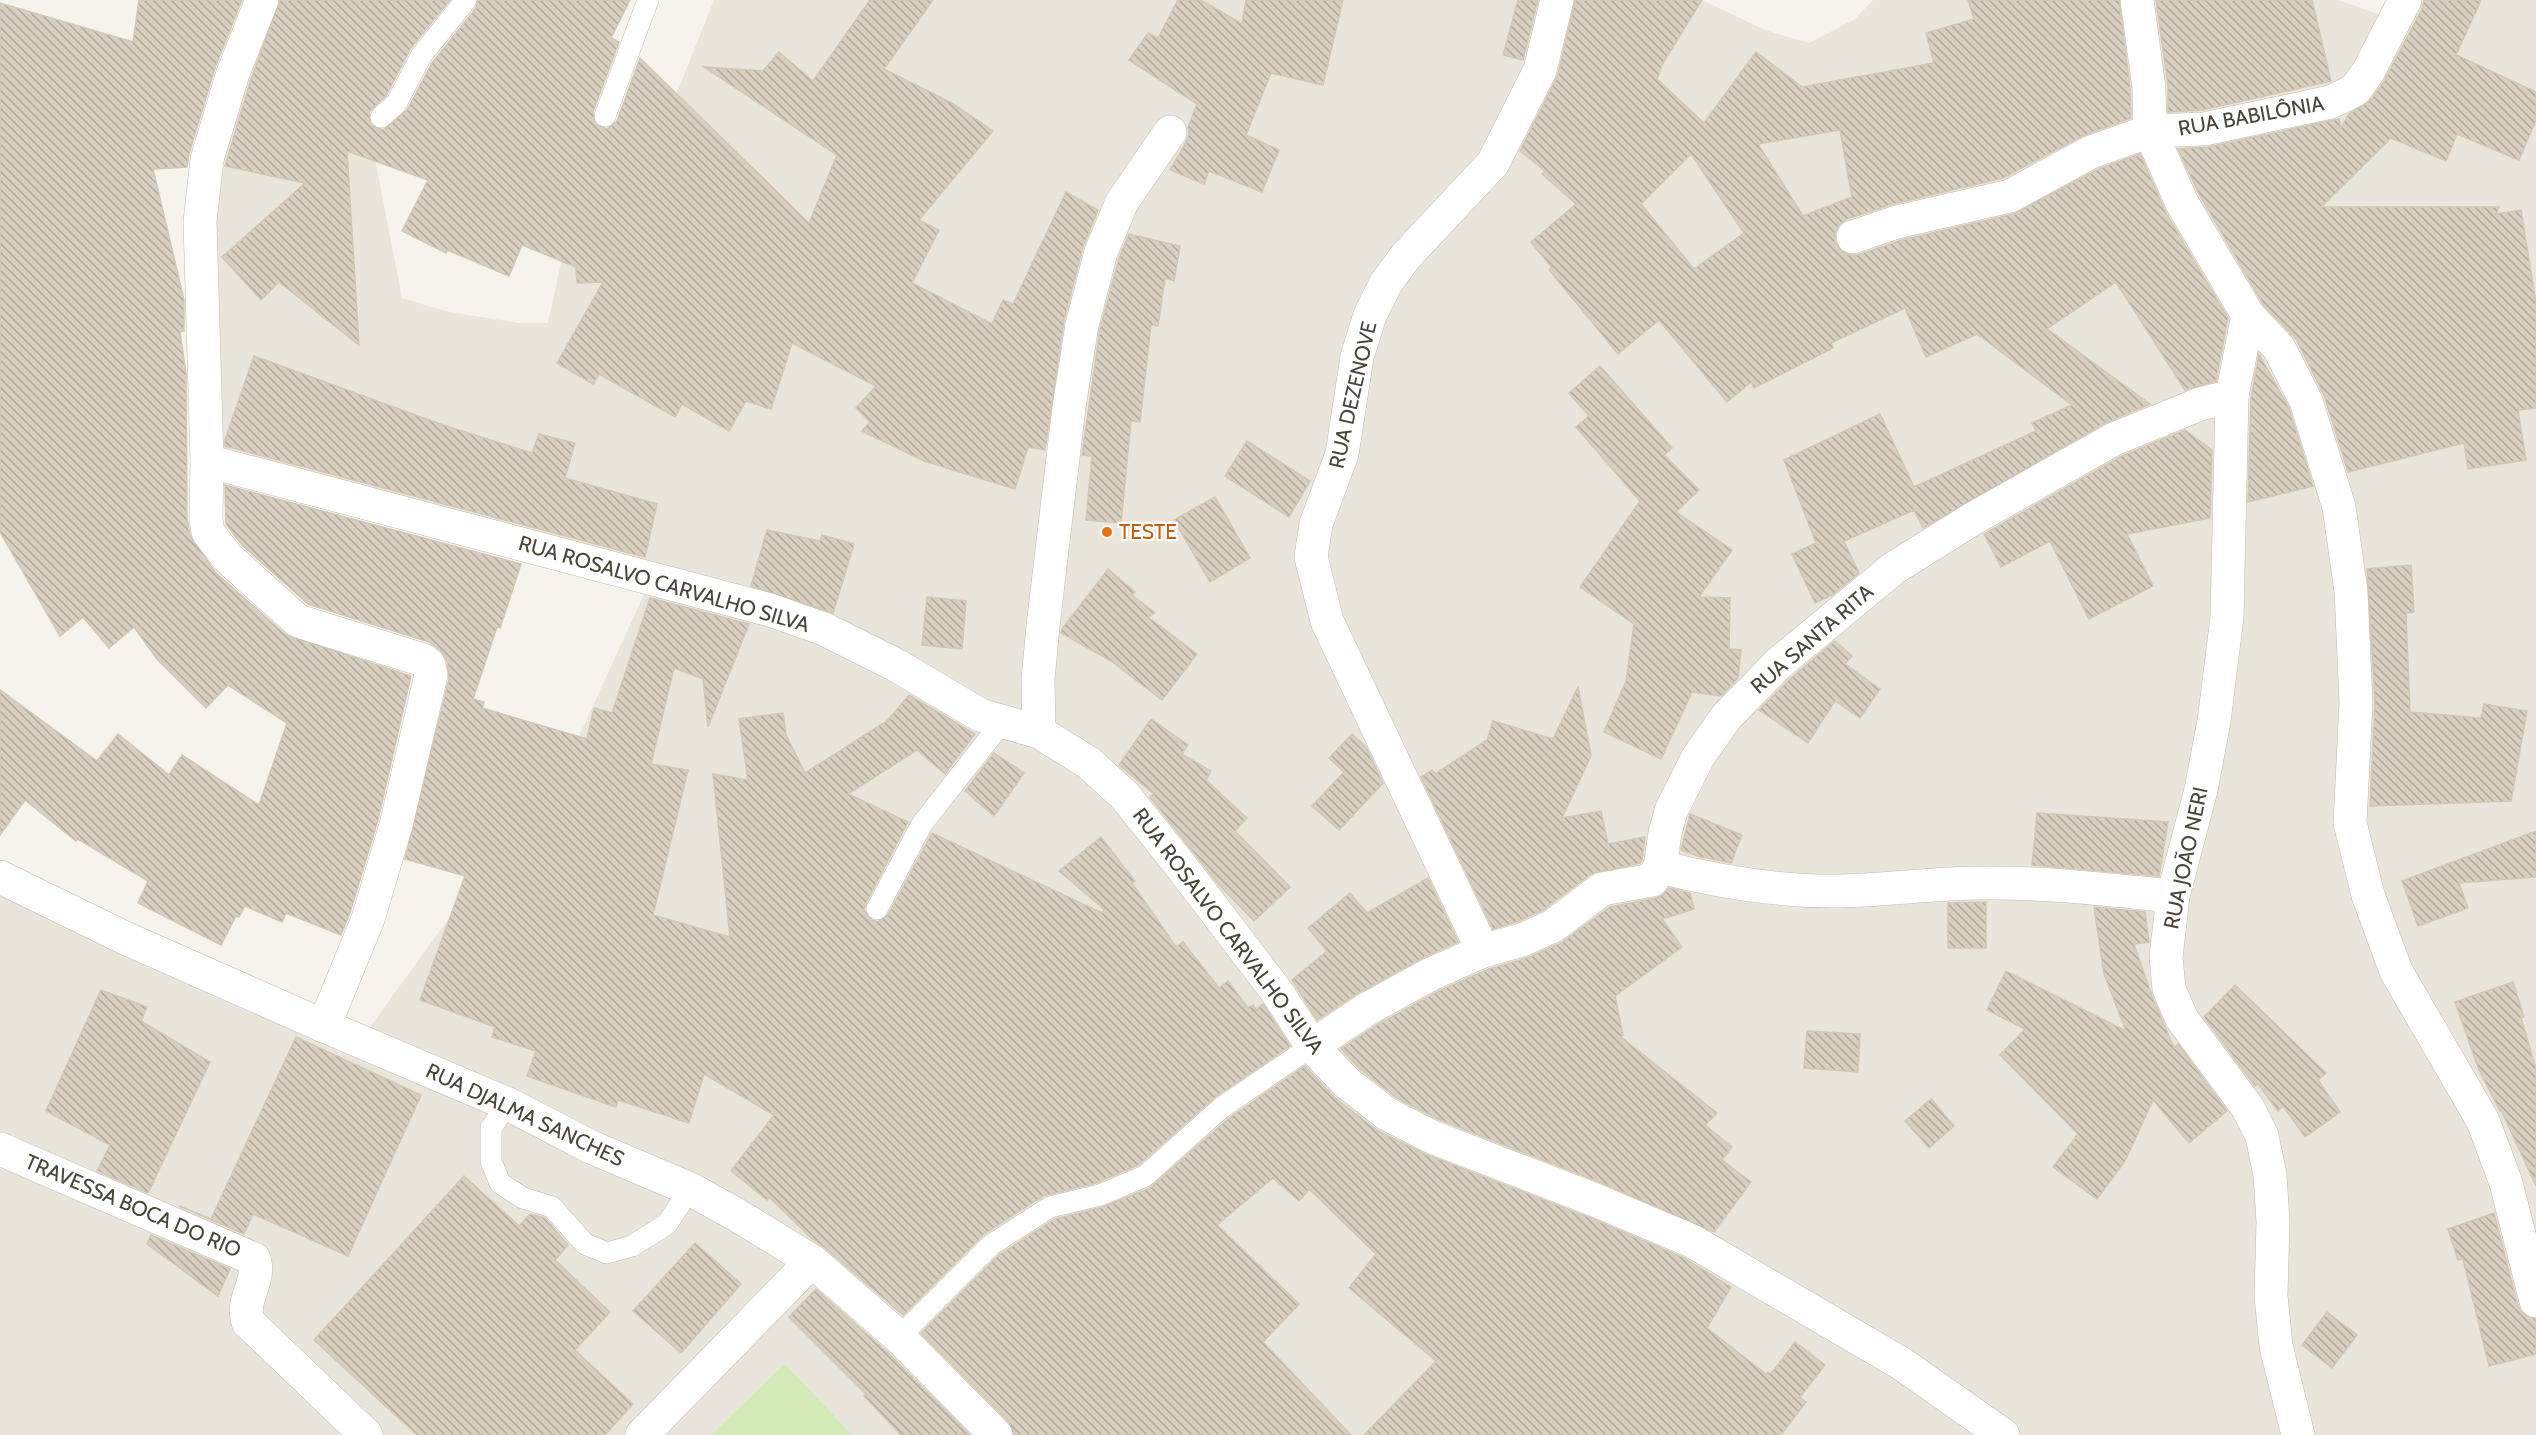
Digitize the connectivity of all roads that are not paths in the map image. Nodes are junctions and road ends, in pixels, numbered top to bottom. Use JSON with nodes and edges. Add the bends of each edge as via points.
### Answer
{"nodes":[{"id":1,"x":262,"y":0,"type":"edge"},
{"id":2,"x":466,"y":0,"type":"edge"},
{"id":3,"x":648,"y":0,"type":"edge"},
{"id":4,"x":1557,"y":0,"type":"edge"},
{"id":5,"x":2137,"y":0,"type":"edge"},
{"id":6,"x":2405,"y":0,"type":"edge"},
{"id":7,"x":604,"y":116,"type":"dead end"},
{"id":8,"x":381,"y":117,"type":"dead end"},
{"id":9,"x":2150,"y":131,"type":"junction"},
{"id":10,"x":1170,"y":132,"type":"dead end"},
{"id":11,"x":1853,"y":237,"type":"dead end"},
{"id":12,"x":2248,"y":315,"type":"junction"},
{"id":13,"x":2232,"y":396,"type":"junction"},
{"id":14,"x":207,"y":461,"type":"junction"},
{"id":15,"x":1003,"y":722,"type":"junction"},
{"id":16,"x":1039,"y":732,"type":"junction"},
{"id":17,"x":1660,"y":867,"type":"junction"},
{"id":18,"x":0,"y":877,"type":"edge"},
{"id":19,"x":2173,"y":896,"type":"junction"},
{"id":20,"x":877,"y":909,"type":"dead end"},
{"id":21,"x":1483,"y":951,"type":"junction"},
{"id":22,"x":324,"y":1026,"type":"junction"},
{"id":23,"x":1312,"y":1046,"type":"junction"},
{"id":24,"x":508,"y":1104,"type":"junction"},
{"id":25,"x":0,"y":1149,"type":"edge"},
{"id":26,"x":690,"y":1189,"type":"junction"},
{"id":27,"x":812,"y":1261,"type":"junction"},
{"id":28,"x":2536,"y":1301,"type":"edge"},
{"id":29,"x":899,"y":1337,"type":"junction"},
{"id":30,"x":366,"y":1435,"type":"edge"},
{"id":31,"x":642,"y":1435,"type":"edge"},
{"id":32,"x":996,"y":1435,"type":"edge"},
{"id":33,"x":2003,"y":1435,"type":"edge"},
{"id":34,"x":2298,"y":1435,"type":"edge"}],
"edges":[{"from":1,"to":14,"type":"street","via":[[233,73],[207,159],[200,221]]},
{"from":2,"to":8,"type":"lane","via":[[421,56],[396,104]]},
{"from":3,"to":7,"type":"lane"},
{"from":4,"to":21,"type":"street","name":"RUA DEZENOVE","via":[[1540,70],[1493,163],[1406,256],[1386,283],[1370,315],[1357,357],[1342,454],[1316,524],[1311,557],[1327,621]]},
{"from":5,"to":9,"type":"street","via":[[2149,88]]},
{"from":6,"to":9,"type":"street","name":"RUA BABILÔNIA","via":[[2368,72],[2355,90],[2341,98],[2204,129]]},
{"from":9,"to":11,"type":"street","name":"RUA BABILÔNIA","via":[[2091,152],[2010,196],[1897,222]]},
{"from":9,"to":12,"type":"street","via":[[2182,203]]},
{"from":10,"to":16,"type":"street","via":[[1122,202],[1101,252],[1082,325],[1043,626]]},
{"from":12,"to":13,"type":"street"},
{"from":12,"to":28,"type":"street","via":[[2278,348],[2306,401],[2339,507],[2351,591],[2356,702],[2350,823],[2368,895],[2396,971],[2483,1121],[2506,1183]]},
{"from":13,"to":17,"type":"street","name":"RUA SANTA RITA","via":[[2200,404],[2114,439],[1894,568],[1788,656],[1728,716],[1698,757],[1671,811]]},
{"from":13,"to":19,"type":"street","name":"RUA JOÃO NERI","via":[[2227,617],[2201,790]]},
{"from":14,"to":15,"type":"street","name":"RUA ROSALVO CARVALHO SILVA","via":[[770,610],[824,629],[897,665],[980,715]]},
{"from":14,"to":22,"type":"street","via":[[208,532],[228,558],[298,621],[423,660],[430,669],[396,825],[368,919]]},
{"from":15,"to":16,"type":"street","name":"RUA ROSALVO CARVALHO SILVA"},
{"from":15,"to":20,"type":"lane","via":[[922,824]]},
{"from":16,"to":23,"type":"street","name":"RUA ROSALVO CARVALHO SILVA","via":[[1089,763],[1125,796],[1233,933]]},
{"from":17,"to":19,"type":"street","via":[[1768,888],[1839,891],[1980,882]]},
{"from":17,"to":21,"type":"street","via":[[1652,880],[1602,889],[1553,926]]},
{"from":18,"to":22,"type":"street","name":"RUA DJALMA SANCHES"},
{"from":19,"to":34,"type":"street","name":"RUA JOÃO NERI","via":[[2166,957],[2169,989],[2182,1019],[2248,1108],[2264,1146],[2273,1221],[2271,1296],[2276,1346]]},
{"from":21,"to":23,"type":"street","via":[[1385,999]]},
{"from":22,"to":24,"type":"street","name":"RUA DJALMA SANCHES"},
{"from":23,"to":29,"type":"lane","via":[[1221,1108],[1145,1176],[1101,1195],[1050,1207],[991,1245]]},
{"from":23,"to":33,"type":"street","name":"RUA ROSALVO CARVALHO SILVA","via":[[1346,1082],[1387,1114],[1432,1137],[1692,1241],[1902,1364]]},
{"from":24,"to":26,"type":"street","name":"RUA DJALMA SANCHES","via":[[591,1147]]},
{"from":24,"to":26,"type":"lane","via":[[490,1128],[491,1161],[500,1183],[523,1198],[552,1207],[585,1244],[607,1253],[632,1246],[667,1224]]},
{"from":25,"to":30,"type":"street","name":"TRAVESSA BOCA DO RIO","via":[[254,1258],[257,1268],[245,1305],[248,1322]]},
{"from":26,"to":27,"type":"street","name":"RUA DJALMA SANCHES"},
{"from":27,"to":29,"type":"street","name":"RUA DJALMA SANCHES"},
{"from":27,"to":31,"type":"street"},
{"from":29,"to":32,"type":"street","name":"RUA DJALMA SANCHES"}]}
